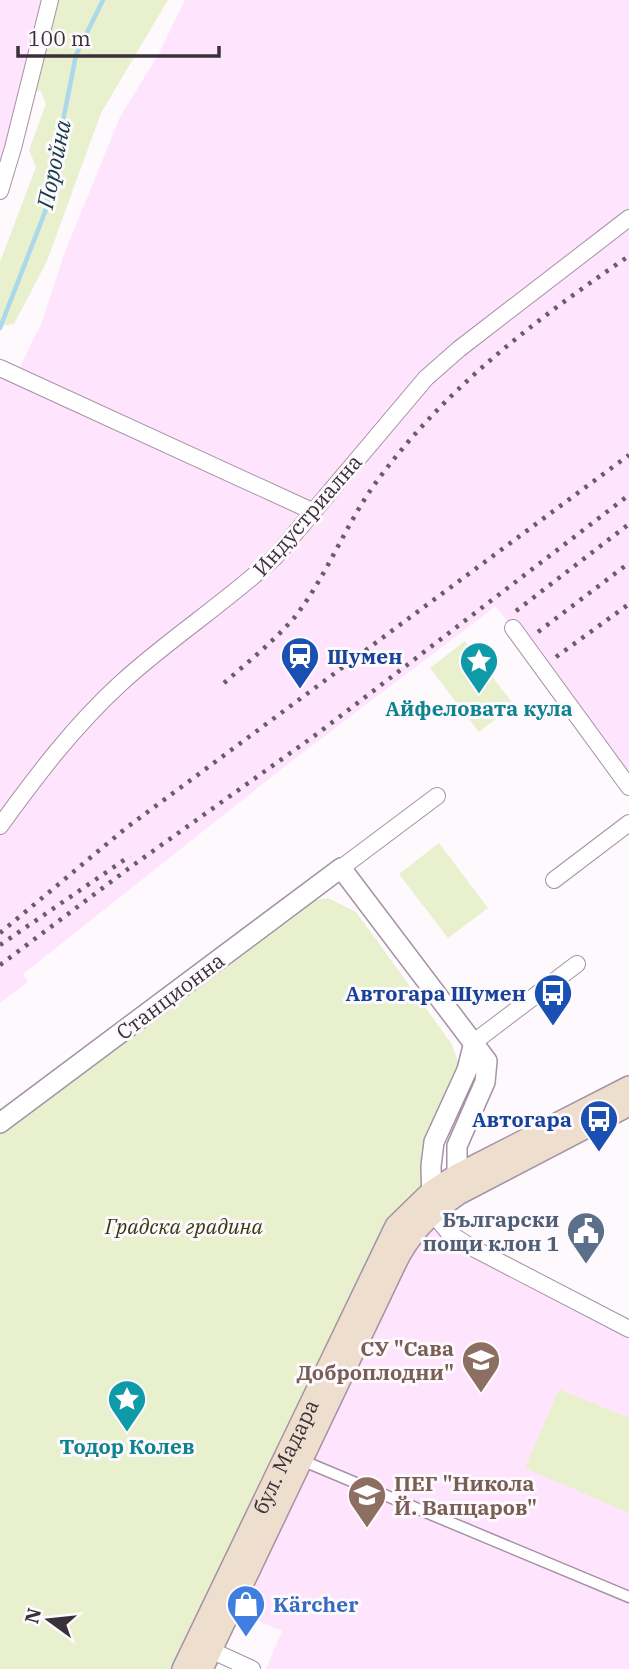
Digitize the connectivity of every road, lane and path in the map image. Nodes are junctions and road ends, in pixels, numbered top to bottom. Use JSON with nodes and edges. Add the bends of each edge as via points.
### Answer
{"nodes":[{"id":1,"x":50,"y":0,"type":"edge"},
{"id":2,"x":0,"y":191,"type":"edge"},
{"id":3,"x":629,"y":218,"type":"edge"},
{"id":4,"x":0,"y":368,"type":"edge"},
{"id":5,"x":312,"y":511,"type":"junction"},
{"id":6,"x":513,"y":628,"type":"dead end"},
{"id":7,"x":629,"y":787,"type":"edge"},
{"id":8,"x":437,"y":796,"type":"dead end"},
{"id":9,"x":629,"y":823,"type":"edge"},
{"id":10,"x":0,"y":826,"type":"edge"},
{"id":11,"x":341,"y":868,"type":"junction"},
{"id":12,"x":554,"y":880,"type":"dead end"},
{"id":13,"x":577,"y":964,"type":"dead end"},
{"id":14,"x":474,"y":1042,"type":"junction"},
{"id":15,"x":629,"y":1087,"type":"edge"},
{"id":16,"x":629,"y":1105,"type":"edge"},
{"id":17,"x":0,"y":1123,"type":"edge"},
{"id":18,"x":457,"y":1184,"type":"junction"},
{"id":19,"x":432,"y":1201,"type":"junction"},
{"id":20,"x":629,"y":1329,"type":"edge"},
{"id":21,"x":302,"y":1460,"type":"junction"},
{"id":22,"x":629,"y":1597,"type":"edge"},
{"id":23,"x":203,"y":1654,"type":"edge"},
{"id":24,"x":183,"y":1669,"type":"edge"},
{"id":25,"x":252,"y":1669,"type":"edge"}],
"edges":[{"from":1,"to":2,"type":"street"},
{"from":3,"to":5,"type":"street","name":"Индустриална","via":[[426,378]]},
{"from":4,"to":5,"type":"street"},
{"from":5,"to":10,"type":"street","name":"Индустриална","via":[[252,579],[86,716]]},
{"from":6,"to":7,"type":"street"},
{"from":8,"to":11,"type":"street","name":"Станционна"},
{"from":9,"to":12,"type":"street"},
{"from":11,"to":14,"type":"street"},
{"from":11,"to":17,"type":"street","name":"Станционна"},
{"from":13,"to":14,"type":"street"},
{"from":14,"to":18,"type":"street","via":[[488,1070],[457,1146]]},
{"from":14,"to":19,"type":"street","via":[[467,1070],[434,1142]]},
{"from":15,"to":18,"type":"main road","name":"бул. Мадара"},
{"from":16,"to":18,"type":"main road","name":"бул. Мадара"},
{"from":18,"to":19,"type":"main road","name":"бул. Мадара"},
{"from":19,"to":20,"type":"street","via":[[449,1233]]},
{"from":19,"to":21,"type":"main road","name":"бул. Мадара","via":[[403,1247]]},
{"from":19,"to":23,"type":"main road","name":"бул. Мадара","via":[[406,1214],[389,1237]]},
{"from":21,"to":22,"type":"street"},
{"from":21,"to":23,"type":"main road","name":"бул. Мадара"},
{"from":23,"to":24,"type":"main road","name":"бул. Мадара"},
{"from":23,"to":25,"type":"street"}]}
